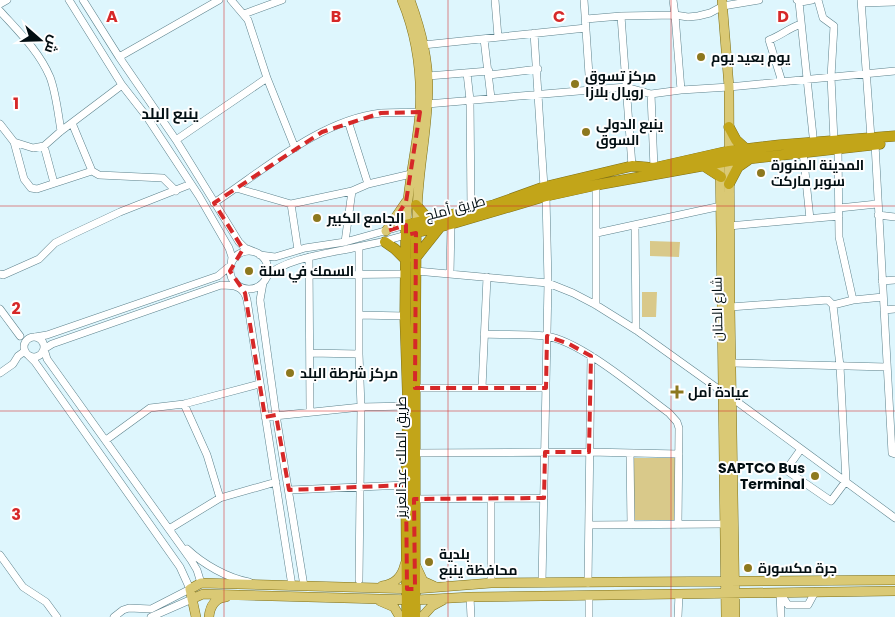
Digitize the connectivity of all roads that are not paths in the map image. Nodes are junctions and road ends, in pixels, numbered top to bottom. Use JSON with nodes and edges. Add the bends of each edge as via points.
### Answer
{"nodes":[{"id":1,"x":7,"y":0,"type":"edge"},
{"id":2,"x":69,"y":0,"type":"edge"},
{"id":3,"x":83,"y":0,"type":"edge"},
{"id":4,"x":219,"y":0,"type":"edge"},
{"id":5,"x":231,"y":0,"type":"edge"},
{"id":6,"x":282,"y":0,"type":"edge"},
{"id":7,"x":402,"y":0,"type":"edge"},
{"id":8,"x":410,"y":0,"type":"edge"},
{"id":9,"x":496,"y":0,"type":"edge"},
{"id":10,"x":584,"y":0,"type":"edge"},
{"id":11,"x":673,"y":0,"type":"edge"},
{"id":12,"x":760,"y":0,"type":"edge"},
{"id":13,"x":812,"y":0,"type":"edge"},
{"id":14,"x":818,"y":0,"type":"edge"},
{"id":15,"x":798,"y":1,"type":"edge"},
{"id":16,"x":861,"y":1,"type":"edge"},
{"id":17,"x":895,"y":2,"type":"edge"},
{"id":18,"x":723,"y":3,"type":"edge"},
{"id":19,"x":0,"y":4,"type":"edge"},
{"id":20,"x":0,"y":11,"type":"edge"},
{"id":21,"x":244,"y":14,"type":"junction"},
{"id":22,"x":675,"y":15,"type":"junction"},
{"id":23,"x":621,"y":16,"type":"junction"},
{"id":24,"x":586,"y":19,"type":"junction"},
{"id":25,"x":801,"y":24,"type":"junction"},
{"id":26,"x":586,"y":28,"type":"junction"},
{"id":27,"x":534,"y":33,"type":"junction"},
{"id":28,"x":498,"y":37,"type":"junction"},
{"id":29,"x":484,"y":39,"type":"junction"},
{"id":30,"x":423,"y":45,"type":"junction"},
{"id":31,"x":119,"y":56,"type":"junction"},
{"id":32,"x":538,"y":69,"type":"junction"},
{"id":33,"x":895,"y":71,"type":"edge"},
{"id":34,"x":467,"y":73,"type":"junction"},
{"id":35,"x":489,"y":73,"type":"junction"},
{"id":36,"x":867,"y":74,"type":"junction"},
{"id":37,"x":428,"y":76,"type":"junction"},
{"id":38,"x":831,"y":77,"type":"junction"},
{"id":39,"x":267,"y":78,"type":"junction"},
{"id":40,"x":807,"y":79,"type":"junction"},
{"id":41,"x":782,"y":82,"type":"junction"},
{"id":42,"x":122,"y":85,"type":"junction"},
{"id":43,"x":626,"y":87,"type":"junction"},
{"id":44,"x":729,"y":87,"type":"junction"},
{"id":45,"x":590,"y":90,"type":"junction"},
{"id":46,"x":681,"y":90,"type":"junction"},
{"id":47,"x":539,"y":94,"type":"junction"},
{"id":48,"x":651,"y":94,"type":"junction"},
{"id":49,"x":491,"y":98,"type":"junction"},
{"id":50,"x":470,"y":100,"type":"junction"},
{"id":51,"x":427,"y":104,"type":"junction"},
{"id":52,"x":420,"y":112,"type":"junction"},
{"id":53,"x":348,"y":121,"type":"junction"},
{"id":54,"x":72,"y":123,"type":"junction"},
{"id":55,"x":0,"y":124,"type":"edge"},
{"id":56,"x":729,"y":127,"type":"junction"},
{"id":57,"x":61,"y":131,"type":"junction"},
{"id":58,"x":813,"y":136,"type":"dead end"},
{"id":59,"x":895,"y":136,"type":"edge"},
{"id":60,"x":176,"y":140,"type":"junction"},
{"id":61,"x":873,"y":141,"type":"junction"},
{"id":62,"x":14,"y":142,"type":"junction"},
{"id":63,"x":895,"y":143,"type":"edge"},
{"id":64,"x":836,"y":145,"type":"junction"},
{"id":65,"x":44,"y":146,"type":"junction"},
{"id":66,"x":295,"y":148,"type":"junction"},
{"id":67,"x":803,"y":152,"type":"junction"},
{"id":68,"x":748,"y":154,"type":"junction"},
{"id":69,"x":725,"y":157,"type":"junction"},
{"id":70,"x":632,"y":166,"type":"junction"},
{"id":71,"x":704,"y":166,"type":"junction"},
{"id":72,"x":654,"y":168,"type":"junction"},
{"id":73,"x":92,"y":171,"type":"junction"},
{"id":74,"x":411,"y":174,"type":"junction"},
{"id":75,"x":721,"y":177,"type":"junction"},
{"id":76,"x":54,"y":183,"type":"junction"},
{"id":77,"x":191,"y":184,"type":"junction"},
{"id":78,"x":368,"y":184,"type":"junction"},
{"id":79,"x":729,"y":184,"type":"junction"},
{"id":80,"x":596,"y":185,"type":"junction"},
{"id":81,"x":236,"y":188,"type":"junction"},
{"id":82,"x":176,"y":191,"type":"junction"},
{"id":83,"x":352,"y":192,"type":"junction"},
{"id":84,"x":545,"y":192,"type":"junction"},
{"id":85,"x":214,"y":203,"type":"junction"},
{"id":86,"x":291,"y":204,"type":"junction"},
{"id":87,"x":411,"y":204,"type":"junction"},
{"id":88,"x":878,"y":204,"type":"junction"},
{"id":89,"x":721,"y":206,"type":"junction"},
{"id":90,"x":839,"y":208,"type":"junction"},
{"id":91,"x":471,"y":210,"type":"junction"},
{"id":92,"x":878,"y":215,"type":"junction"},
{"id":93,"x":839,"y":216,"type":"junction"},
{"id":94,"x":895,"y":217,"type":"edge"},
{"id":95,"x":810,"y":219,"type":"junction"},
{"id":96,"x":429,"y":220,"type":"junction"},
{"id":97,"x":451,"y":224,"type":"junction"},
{"id":98,"x":635,"y":225,"type":"junction"},
{"id":99,"x":729,"y":226,"type":"junction"},
{"id":100,"x":440,"y":228,"type":"junction"},
{"id":101,"x":411,"y":229,"type":"junction"},
{"id":102,"x":596,"y":233,"type":"junction"},
{"id":103,"x":385,"y":236,"type":"junction"},
{"id":104,"x":345,"y":242,"type":"junction"},
{"id":105,"x":359,"y":247,"type":"junction"},
{"id":106,"x":298,"y":250,"type":"junction"},
{"id":107,"x":257,"y":254,"type":"junction"},
{"id":108,"x":309,"y":257,"type":"junction"},
{"id":109,"x":416,"y":257,"type":"junction"},
{"id":110,"x":406,"y":260,"type":"junction"},
{"id":111,"x":231,"y":265,"type":"junction"},
{"id":112,"x":416,"y":271,"type":"junction"},
{"id":113,"x":0,"y":274,"type":"edge"},
{"id":114,"x":359,"y":274,"type":"junction"},
{"id":115,"x":405,"y":274,"type":"junction"},
{"id":116,"x":450,"y":274,"type":"junction"},
{"id":117,"x":309,"y":275,"type":"junction"},
{"id":118,"x":487,"y":277,"type":"junction"},
{"id":119,"x":265,"y":280,"type":"junction"},
{"id":120,"x":895,"y":280,"type":"edge"},
{"id":121,"x":882,"y":281,"type":"junction"},
{"id":122,"x":548,"y":283,"type":"junction"},
{"id":123,"x":239,"y":286,"type":"junction"},
{"id":124,"x":883,"y":297,"type":"junction"},
{"id":125,"x":854,"y":300,"type":"junction"},
{"id":126,"x":596,"y":305,"type":"junction"},
{"id":127,"x":833,"y":305,"type":"junction"},
{"id":128,"x":730,"y":307,"type":"junction"},
{"id":129,"x":0,"y":309,"type":"edge"},
{"id":130,"x":884,"y":310,"type":"junction"},
{"id":131,"x":895,"y":310,"type":"edge"},
{"id":132,"x":359,"y":315,"type":"junction"},
{"id":133,"x":406,"y":316,"type":"junction"},
{"id":134,"x":636,"y":330,"type":"junction"},
{"id":135,"x":484,"y":334,"type":"junction"},
{"id":136,"x":20,"y":336,"type":"junction"},
{"id":137,"x":547,"y":336,"type":"junction"},
{"id":138,"x":895,"y":337,"type":"edge"},
{"id":139,"x":32,"y":338,"type":"junction"},
{"id":140,"x":886,"y":338,"type":"junction"},
{"id":141,"x":44,"y":349,"type":"junction"},
{"id":142,"x":26,"y":351,"type":"junction"},
{"id":143,"x":311,"y":353,"type":"junction"},
{"id":144,"x":359,"y":354,"type":"junction"},
{"id":145,"x":591,"y":356,"type":"junction"},
{"id":146,"x":886,"y":358,"type":"junction"},
{"id":147,"x":895,"y":358,"type":"edge"},
{"id":148,"x":732,"y":363,"type":"junction"},
{"id":149,"x":840,"y":366,"type":"junction"},
{"id":150,"x":887,"y":367,"type":"junction"},
{"id":151,"x":0,"y":373,"type":"edge"},
{"id":152,"x":259,"y":384,"type":"junction"},
{"id":153,"x":415,"y":388,"type":"junction"},
{"id":154,"x":482,"y":388,"type":"junction"},
{"id":155,"x":546,"y":388,"type":"junction"},
{"id":156,"x":728,"y":396,"type":"junction"},
{"id":157,"x":184,"y":404,"type":"junction"},
{"id":158,"x":408,"y":406,"type":"junction"},
{"id":159,"x":361,"y":407,"type":"junction"},
{"id":160,"x":892,"y":408,"type":"edge"},
{"id":161,"x":310,"y":411,"type":"junction"},
{"id":162,"x":276,"y":415,"type":"junction"},
{"id":163,"x":265,"y":417,"type":"junction"},
{"id":164,"x":106,"y":440,"type":"junction"},
{"id":165,"x":801,"y":449,"type":"junction"},
{"id":166,"x":545,"y":452,"type":"junction"},
{"id":167,"x":589,"y":452,"type":"junction"},
{"id":168,"x":415,"y":453,"type":"junction"},
{"id":169,"x":630,"y":453,"type":"junction"},
{"id":170,"x":679,"y":454,"type":"junction"},
{"id":171,"x":895,"y":454,"type":"edge"},
{"id":172,"x":846,"y":481,"type":"junction"},
{"id":173,"x":276,"y":482,"type":"junction"},
{"id":174,"x":406,"y":485,"type":"junction"},
{"id":175,"x":361,"y":487,"type":"junction"},
{"id":176,"x":289,"y":490,"type":"junction"},
{"id":177,"x":220,"y":498,"type":"junction"},
{"id":178,"x":491,"y":498,"type":"junction"},
{"id":179,"x":544,"y":498,"type":"junction"},
{"id":180,"x":414,"y":499,"type":"junction"},
{"id":181,"x":895,"y":518,"type":"edge"},
{"id":182,"x":725,"y":524,"type":"junction"},
{"id":183,"x":589,"y":525,"type":"junction"},
{"id":184,"x":631,"y":525,"type":"junction"},
{"id":185,"x":678,"y":525,"type":"junction"},
{"id":186,"x":169,"y":529,"type":"junction"},
{"id":187,"x":176,"y":540,"type":"junction"},
{"id":188,"x":0,"y":555,"type":"edge"},
{"id":189,"x":411,"y":555,"type":"junction"},
{"id":190,"x":730,"y":569,"type":"junction"},
{"id":191,"x":359,"y":580,"type":"dead end"},
{"id":192,"x":895,"y":580,"type":"edge"},
{"id":193,"x":713,"y":582,"type":"junction"},
{"id":194,"x":730,"y":582,"type":"junction"},
{"id":195,"x":750,"y":582,"type":"junction"},
{"id":196,"x":201,"y":583,"type":"junction"},
{"id":197,"x":491,"y":583,"type":"junction"},
{"id":198,"x":542,"y":583,"type":"junction"},
{"id":199,"x":588,"y":583,"type":"junction"},
{"id":200,"x":267,"y":585,"type":"junction"},
{"id":201,"x":292,"y":586,"type":"junction"},
{"id":202,"x":304,"y":586,"type":"junction"},
{"id":203,"x":442,"y":587,"type":"junction"},
{"id":204,"x":371,"y":588,"type":"junction"},
{"id":205,"x":190,"y":589,"type":"junction"},
{"id":206,"x":895,"y":591,"type":"edge"},
{"id":207,"x":709,"y":593,"type":"junction"},
{"id":208,"x":730,"y":593,"type":"junction"},
{"id":209,"x":750,"y":593,"type":"junction"},
{"id":210,"x":780,"y":593,"type":"junction"},
{"id":211,"x":203,"y":594,"type":"junction"},
{"id":212,"x":589,"y":594,"type":"junction"},
{"id":213,"x":678,"y":594,"type":"junction"},
{"id":214,"x":244,"y":595,"type":"junction"},
{"id":215,"x":411,"y":595,"type":"junction"},
{"id":216,"x":470,"y":596,"type":"junction"},
{"id":217,"x":448,"y":598,"type":"junction"},
{"id":218,"x":192,"y":599,"type":"junction"},
{"id":219,"x":370,"y":599,"type":"junction"},
{"id":220,"x":730,"y":614,"type":"edge"},
{"id":221,"x":57,"y":617,"type":"edge"},
{"id":222,"x":114,"y":617,"type":"edge"},
{"id":223,"x":151,"y":617,"type":"edge"},
{"id":224,"x":196,"y":617,"type":"edge"},
{"id":225,"x":208,"y":617,"type":"edge"},
{"id":226,"x":400,"y":617,"type":"edge"},
{"id":227,"x":407,"y":617,"type":"edge"},
{"id":228,"x":415,"y":617,"type":"edge"},
{"id":229,"x":422,"y":617,"type":"edge"},
{"id":230,"x":471,"y":617,"type":"edge"},
{"id":231,"x":589,"y":617,"type":"edge"},
{"id":232,"x":678,"y":617,"type":"edge"},
{"id":233,"x":781,"y":617,"type":"edge"}],
"edges":[{"from":1,"to":19,"type":"street"},
{"from":2,"to":42,"type":"street"},
{"from":3,"to":31,"type":"street"},
{"from":4,"to":31,"type":"street"},
{"from":5,"to":21,"type":"street"},
{"from":6,"to":21,"type":"street"},
{"from":7,"to":52,"type":"main road","name":"طريق الملك عبدالعزيز","via":[[420,68]]},
{"from":8,"to":30,"type":"main road","name":"طريق الملك عبدالعزيز"},
{"from":9,"to":28,"type":"street"},
{"from":10,"to":24,"type":"street"},
{"from":11,"to":22,"type":"street"},
{"from":12,"to":18,"type":"street"},
{"from":13,"to":15,"type":"street"},
{"from":14,"to":38,"type":"street","via":[[823,18],[834,26]]},
{"from":15,"to":25,"type":"street"},
{"from":16,"to":17,"type":"street"},
{"from":16,"to":36,"type":"street"},
{"from":18,"to":22,"type":"street","via":[[710,13],[688,17]]},
{"from":18,"to":44,"type":"main road","name":"شارع الحنان"},
{"from":20,"to":57,"type":"street","via":[[45,67]]},
{"from":21,"to":39,"type":"street"},
{"from":22,"to":23,"type":"street"},
{"from":22,"to":46,"type":"street"},
{"from":23,"to":24,"type":"street"},
{"from":23,"to":43,"type":"street"},
{"from":24,"to":26,"type":"street"},
{"from":25,"to":40,"type":"street"},
{"from":25,"to":41,"type":"street","via":[[769,40]]},
{"from":26,"to":27,"type":"street"},
{"from":26,"to":45,"type":"street"},
{"from":27,"to":28,"type":"street"},
{"from":27,"to":32,"type":"street"},
{"from":28,"to":29,"type":"street"},
{"from":29,"to":30,"type":"street"},
{"from":29,"to":35,"type":"street"},
{"from":30,"to":37,"type":"main road","name":"طريق الملك عبدالعزيز"},
{"from":31,"to":60,"type":"street"},
{"from":32,"to":35,"type":"street"},
{"from":32,"to":47,"type":"street"},
{"from":33,"to":36,"type":"street"},
{"from":34,"to":35,"type":"street"},
{"from":34,"to":37,"type":"street"},
{"from":34,"to":50,"type":"street"},
{"from":35,"to":49,"type":"street"},
{"from":36,"to":38,"type":"street"},
{"from":36,"to":61,"type":"street"},
{"from":37,"to":51,"type":"main road","name":"طريق الملك عبدالعزيز"},
{"from":38,"to":40,"type":"street"},
{"from":38,"to":64,"type":"street"},
{"from":39,"to":60,"type":"street"},
{"from":39,"to":66,"type":"street"},
{"from":40,"to":41,"type":"street"},
{"from":40,"to":58,"type":"street"},
{"from":41,"to":44,"type":"street"},
{"from":42,"to":54,"type":"street"},
{"from":42,"to":77,"type":"street","via":[[147,116]]},
{"from":43,"to":45,"type":"street"},
{"from":43,"to":48,"type":"street"},
{"from":43,"to":70,"type":"street"},
{"from":44,"to":46,"type":"street"},
{"from":44,"to":56,"type":"main road","name":"شارع الحنان"},
{"from":45,"to":47,"type":"street"},
{"from":46,"to":48,"type":"street"},
{"from":47,"to":49,"type":"street"},
{"from":47,"to":84,"type":"street"},
{"from":48,"to":72,"type":"street"},
{"from":49,"to":50,"type":"street"},
{"from":50,"to":51,"type":"street"},
{"from":50,"to":91,"type":"street"},
{"from":51,"to":87,"type":"main road","name":"طريق الملك عبدالعزيز"},
{"from":52,"to":53,"type":"street","via":[[381,113]]},
{"from":52,"to":74,"type":"main road","name":"طريق الملك عبدالعزيز"},
{"from":53,"to":66,"type":"street"},
{"from":53,"to":78,"type":"street"},
{"from":54,"to":57,"type":"street"},
{"from":54,"to":73,"type":"street"},
{"from":55,"to":62,"type":"street"},
{"from":56,"to":68,"type":"highway"},
{"from":56,"to":69,"type":"main road","name":"شارع الحنان"},
{"from":57,"to":65,"type":"street"},
{"from":59,"to":61,"type":"highway","name":"طريق أملج"},
{"from":60,"to":85,"type":"street"},
{"from":61,"to":63,"type":"highway","name":"طريق أملج"},
{"from":61,"to":64,"type":"highway","name":"طريق أملج"},
{"from":61,"to":88,"type":"street"},
{"from":62,"to":65,"type":"street","via":[[33,148]]},
{"from":62,"to":76,"type":"street","via":[[27,185],[37,189]]},
{"from":64,"to":67,"type":"highway","name":"طريق أملج"},
{"from":64,"to":68,"type":"highway","name":"طريق أملج"},
{"from":64,"to":90,"type":"street"},
{"from":65,"to":76,"type":"street"},
{"from":66,"to":81,"type":"street"},
{"from":67,"to":68,"type":"highway","name":"طريق أملج"},
{"from":67,"to":95,"type":"street"},
{"from":68,"to":69,"type":"highway","name":"طريق أملج"},
{"from":68,"to":79,"type":"highway"},
{"from":69,"to":71,"type":"highway","name":"طريق أملج"},
{"from":69,"to":72,"type":"highway","name":"طريق أملج"},
{"from":69,"to":75,"type":"main road","name":"شارع الحنان"},
{"from":69,"to":79,"type":"main road","name":"شارع الحنان"},
{"from":70,"to":72,"type":"highway","name":"طريق أملج"},
{"from":70,"to":84,"type":"highway","name":"طريق أملج"},
{"from":71,"to":75,"type":"highway"},
{"from":71,"to":80,"type":"highway","name":"طريق أملج"},
{"from":73,"to":76,"type":"street"},
{"from":73,"to":82,"type":"street","via":[[98,175],[163,178]]},
{"from":74,"to":78,"type":"street"},
{"from":74,"to":87,"type":"main road","name":"طريق الملك عبدالعزيز"},
{"from":75,"to":89,"type":"main road","name":"شارع الحنان"},
{"from":77,"to":82,"type":"street"},
{"from":77,"to":111,"type":"street","via":[[229,248]]},
{"from":78,"to":83,"type":"street"},
{"from":79,"to":99,"type":"main road","name":"شارع الحنان"},
{"from":80,"to":84,"type":"highway","name":"طريق أملج"},
{"from":80,"to":102,"type":"street"},
{"from":81,"to":85,"type":"street"},
{"from":81,"to":86,"type":"street"},
{"from":82,"to":113,"type":"street","via":[[73,234],[55,243],[39,259]]},
{"from":83,"to":86,"type":"street"},
{"from":83,"to":104,"type":"street"},
{"from":84,"to":91,"type":"highway","name":"طريق أملج"},
{"from":84,"to":97,"type":"highway","name":"طريق أملج"},
{"from":84,"to":122,"type":"street"},
{"from":85,"to":107,"type":"street","via":[[239,242]]},
{"from":86,"to":106,"type":"street"},
{"from":87,"to":96,"type":"highway"},
{"from":87,"to":101,"type":"main road","name":"طريق الملك عبدالعزيز"},
{"from":87,"to":103,"type":"main road"},
{"from":88,"to":90,"type":"street"},
{"from":88,"to":92,"type":"street"},
{"from":89,"to":98,"type":"street"},
{"from":89,"to":156,"type":"main road","name":"شارع الحنان"},
{"from":90,"to":93,"type":"street"},
{"from":91,"to":96,"type":"highway","name":"طريق أملج"},
{"from":92,"to":94,"type":"street"},
{"from":92,"to":121,"type":"street"},
{"from":93,"to":95,"type":"street"},
{"from":93,"to":125,"type":"street","via":[[839,237]]},
{"from":95,"to":99,"type":"street"},
{"from":96,"to":101,"type":"highway","name":"طريق أملج"},
{"from":97,"to":100,"type":"highway","name":"طريق أملج"},
{"from":97,"to":116,"type":"street"},
{"from":98,"to":102,"type":"street"},
{"from":98,"to":134,"type":"street"},
{"from":99,"to":128,"type":"main road","name":"شارع الحنان"},
{"from":100,"to":101,"type":"highway","name":"طريق أملج"},
{"from":100,"to":109,"type":"highway"},
{"from":101,"to":103,"type":"street"},
{"from":101,"to":109,"type":"highway","name":"طريق الملك عبدالعزيز"},
{"from":101,"to":110,"type":"highway","name":"طريق الملك عبدالعزيز"},
{"from":102,"to":126,"type":"street"},
{"from":103,"to":104,"type":"street"},
{"from":103,"to":105,"type":"street"},
{"from":103,"to":110,"type":"highway"},
{"from":104,"to":106,"type":"street"},
{"from":105,"to":108,"type":"street"},
{"from":105,"to":114,"type":"street"},
{"from":106,"to":107,"type":"street","via":[[275,257]]},
{"from":107,"to":111,"type":"street","via":[[243,252]]},
{"from":107,"to":119,"type":"street","via":[[267,265]]},
{"from":108,"to":117,"type":"street"},
{"from":108,"to":119,"type":"street","via":[[272,271]]},
{"from":109,"to":112,"type":"highway","name":"طريق الملك عبدالعزيز"},
{"from":110,"to":115,"type":"highway","name":"طريق الملك عبدالعزيز"},
{"from":111,"to":123,"type":"street","via":[[232,277]]},
{"from":111,"to":139,"type":"street","via":[[218,276]]},
{"from":112,"to":116,"type":"street"},
{"from":112,"to":153,"type":"highway","name":"طريق الملك عبدالعزيز"},
{"from":114,"to":115,"type":"street"},
{"from":114,"to":117,"type":"street"},
{"from":114,"to":132,"type":"street"},
{"from":115,"to":133,"type":"highway","name":"طريق الملك عبدالعزيز"},
{"from":116,"to":118,"type":"street"},
{"from":117,"to":143,"type":"street"},
{"from":118,"to":122,"type":"street"},
{"from":118,"to":135,"type":"street"},
{"from":119,"to":123,"type":"street","via":[[252,289]]},
{"from":119,"to":162,"type":"street","via":[[260,300]]},
{"from":120,"to":121,"type":"street"},
{"from":121,"to":124,"type":"street"},
{"from":122,"to":126,"type":"street"},
{"from":122,"to":137,"type":"street"},
{"from":123,"to":141,"type":"street","via":[[221,285]]},
{"from":123,"to":152,"type":"street","via":[[247,300]]},
{"from":124,"to":125,"type":"street"},
{"from":124,"to":130,"type":"street"},
{"from":125,"to":127,"type":"street"},
{"from":126,"to":134,"type":"street"},
{"from":127,"to":128,"type":"street","via":[[828,300]]},
{"from":127,"to":149,"type":"street"},
{"from":128,"to":148,"type":"main road","name":"شارع الحنان"},
{"from":129,"to":136,"type":"street"},
{"from":130,"to":131,"type":"street"},
{"from":130,"to":140,"type":"street"},
{"from":132,"to":133,"type":"street"},
{"from":132,"to":144,"type":"street"},
{"from":133,"to":158,"type":"highway","name":"طريق الملك عبدالعزيز"},
{"from":134,"to":156,"type":"street"},
{"from":135,"to":137,"type":"street"},
{"from":135,"to":154,"type":"street"},
{"from":136,"to":139,"type":"street"},
{"from":136,"to":142,"type":"street"},
{"from":137,"to":145,"type":"street"},
{"from":137,"to":155,"type":"street"},
{"from":138,"to":140,"type":"street"},
{"from":139,"to":141,"type":"street","via":[[43,342]]},
{"from":139,"to":142,"type":"street"},
{"from":140,"to":146,"type":"street"},
{"from":141,"to":142,"type":"street","via":[[38,357]]},
{"from":141,"to":164,"type":"street","via":[[47,359]]},
{"from":142,"to":151,"type":"street"},
{"from":142,"to":205,"type":"street","via":[[170,552]]},
{"from":143,"to":144,"type":"street"},
{"from":143,"to":161,"type":"street"},
{"from":144,"to":159,"type":"street"},
{"from":145,"to":167,"type":"street"},
{"from":145,"to":170,"type":"street","via":[[673,417],[679,428]]},
{"from":146,"to":147,"type":"street"},
{"from":146,"to":150,"type":"street"},
{"from":148,"to":149,"type":"street"},
{"from":148,"to":156,"type":"main road","name":"شارع الحنان"},
{"from":149,"to":150,"type":"street"},
{"from":149,"to":172,"type":"street"},
{"from":150,"to":160,"type":"street"},
{"from":152,"to":157,"type":"street"},
{"from":152,"to":163,"type":"street"},
{"from":153,"to":154,"type":"street"},
{"from":153,"to":168,"type":"highway","name":"طريق الملك عبدالعزيز"},
{"from":154,"to":155,"type":"street"},
{"from":155,"to":166,"type":"street"},
{"from":156,"to":165,"type":"street"},
{"from":156,"to":182,"type":"main road","name":"شارع الحنان"},
{"from":156,"to":190,"type":"main road","name":"شارع الحنان"},
{"from":157,"to":164,"type":"street","via":[[150,408]]},
{"from":157,"to":177,"type":"street","via":[[207,455]]},
{"from":158,"to":159,"type":"street"},
{"from":158,"to":174,"type":"highway","name":"طريق الملك عبدالعزيز"},
{"from":159,"to":161,"type":"street"},
{"from":159,"to":175,"type":"street"},
{"from":160,"to":171,"type":"street","via":[[892,453]]},
{"from":161,"to":162,"type":"street"},
{"from":162,"to":163,"type":"street"},
{"from":162,"to":176,"type":"street"},
{"from":163,"to":173,"type":"street"},
{"from":164,"to":186,"type":"street"},
{"from":165,"to":172,"type":"street"},
{"from":165,"to":172,"type":"street","via":[[786,470],[831,501]]},
{"from":166,"to":167,"type":"street"},
{"from":166,"to":168,"type":"street"},
{"from":166,"to":179,"type":"street"},
{"from":167,"to":169,"type":"street"},
{"from":167,"to":183,"type":"street"},
{"from":168,"to":180,"type":"highway","name":"طريق الملك عبدالعزيز"},
{"from":169,"to":170,"type":"street"},
{"from":169,"to":184,"type":"street"},
{"from":170,"to":185,"type":"street"},
{"from":172,"to":181,"type":"street"},
{"from":173,"to":177,"type":"street"},
{"from":173,"to":201,"type":"street"},
{"from":174,"to":175,"type":"street"},
{"from":174,"to":189,"type":"highway","name":"طريق الملك عبدالعزيز"},
{"from":175,"to":176,"type":"street"},
{"from":175,"to":191,"type":"street"},
{"from":176,"to":202,"type":"street"},
{"from":177,"to":186,"type":"street"},
{"from":178,"to":179,"type":"street"},
{"from":178,"to":180,"type":"street"},
{"from":178,"to":197,"type":"street"},
{"from":179,"to":198,"type":"street"},
{"from":180,"to":189,"type":"highway","name":"طريق الملك عبدالعزيز"},
{"from":182,"to":185,"type":"street"},
{"from":182,"to":190,"type":"main road","name":"شارع الحنان"},
{"from":183,"to":184,"type":"street"},
{"from":183,"to":199,"type":"street"},
{"from":184,"to":185,"type":"street"},
{"from":186,"to":187,"type":"street"},
{"from":187,"to":196,"type":"street","via":[[194,565]]},
{"from":187,"to":200,"type":"street","via":[[193,555],[224,573]]},
{"from":188,"to":221,"type":"street","via":[[23,587],[46,602]]},
{"from":189,"to":203,"type":"main road","via":[[423,581]]},
{"from":189,"to":204,"type":"main road","via":[[397,580]]},
{"from":189,"to":215,"type":"highway","name":"طريق الملك عبدالعزيز"},
{"from":190,"to":193,"type":"main road"},
{"from":190,"to":194,"type":"main road","name":"شارع الحنان"},
{"from":190,"to":195,"type":"main road"},
{"from":192,"to":195,"type":"main road"},
{"from":193,"to":194,"type":"main road"},
{"from":193,"to":199,"type":"main road"},
{"from":194,"to":195,"type":"main road"},
{"from":194,"to":208,"type":"main road","name":"شارع الحنان"},
{"from":196,"to":200,"type":"main road"},
{"from":196,"to":205,"type":"main road"},
{"from":196,"to":211,"type":"main road"},
{"from":197,"to":198,"type":"main road"},
{"from":197,"to":203,"type":"main road"},
{"from":198,"to":199,"type":"main road"},
{"from":200,"to":201,"type":"main road"},
{"from":201,"to":202,"type":"main road"},
{"from":202,"to":204,"type":"main road"},
{"from":203,"to":215,"type":"main road"},
{"from":204,"to":215,"type":"main road"},
{"from":205,"to":218,"type":"main road"},
{"from":205,"to":222,"type":"street","via":[[151,610],[129,608]]},
{"from":206,"to":210,"type":"main road"},
{"from":207,"to":208,"type":"main road"},
{"from":207,"to":213,"type":"main road"},
{"from":207,"to":220,"type":"main road"},
{"from":208,"to":209,"type":"main road"},
{"from":208,"to":220,"type":"main road","name":"شارع الحنان"},
{"from":209,"to":210,"type":"main road"},
{"from":209,"to":220,"type":"main road"},
{"from":210,"to":233,"type":"street"},
{"from":211,"to":214,"type":"main road"},
{"from":211,"to":218,"type":"main road"},
{"from":211,"to":225,"type":"main road"},
{"from":212,"to":213,"type":"main road"},
{"from":212,"to":216,"type":"main road"},
{"from":212,"to":231,"type":"street"},
{"from":213,"to":232,"type":"street"},
{"from":214,"to":219,"type":"main road"},
{"from":214,"to":225,"type":"main road","via":[[218,599]]},
{"from":215,"to":217,"type":"main road"},
{"from":215,"to":219,"type":"main road"},
{"from":215,"to":227,"type":"highway","name":"طريق الملك عبدالعزيز"},
{"from":215,"to":228,"type":"highway","name":"طريق الملك عبدالعزيز"},
{"from":216,"to":217,"type":"main road"},
{"from":216,"to":230,"type":"street"},
{"from":217,"to":229,"type":"main road","via":[[437,602]]},
{"from":218,"to":223,"type":"street"},
{"from":218,"to":224,"type":"main road"},
{"from":219,"to":226,"type":"main road","via":[[390,605]]}]}
